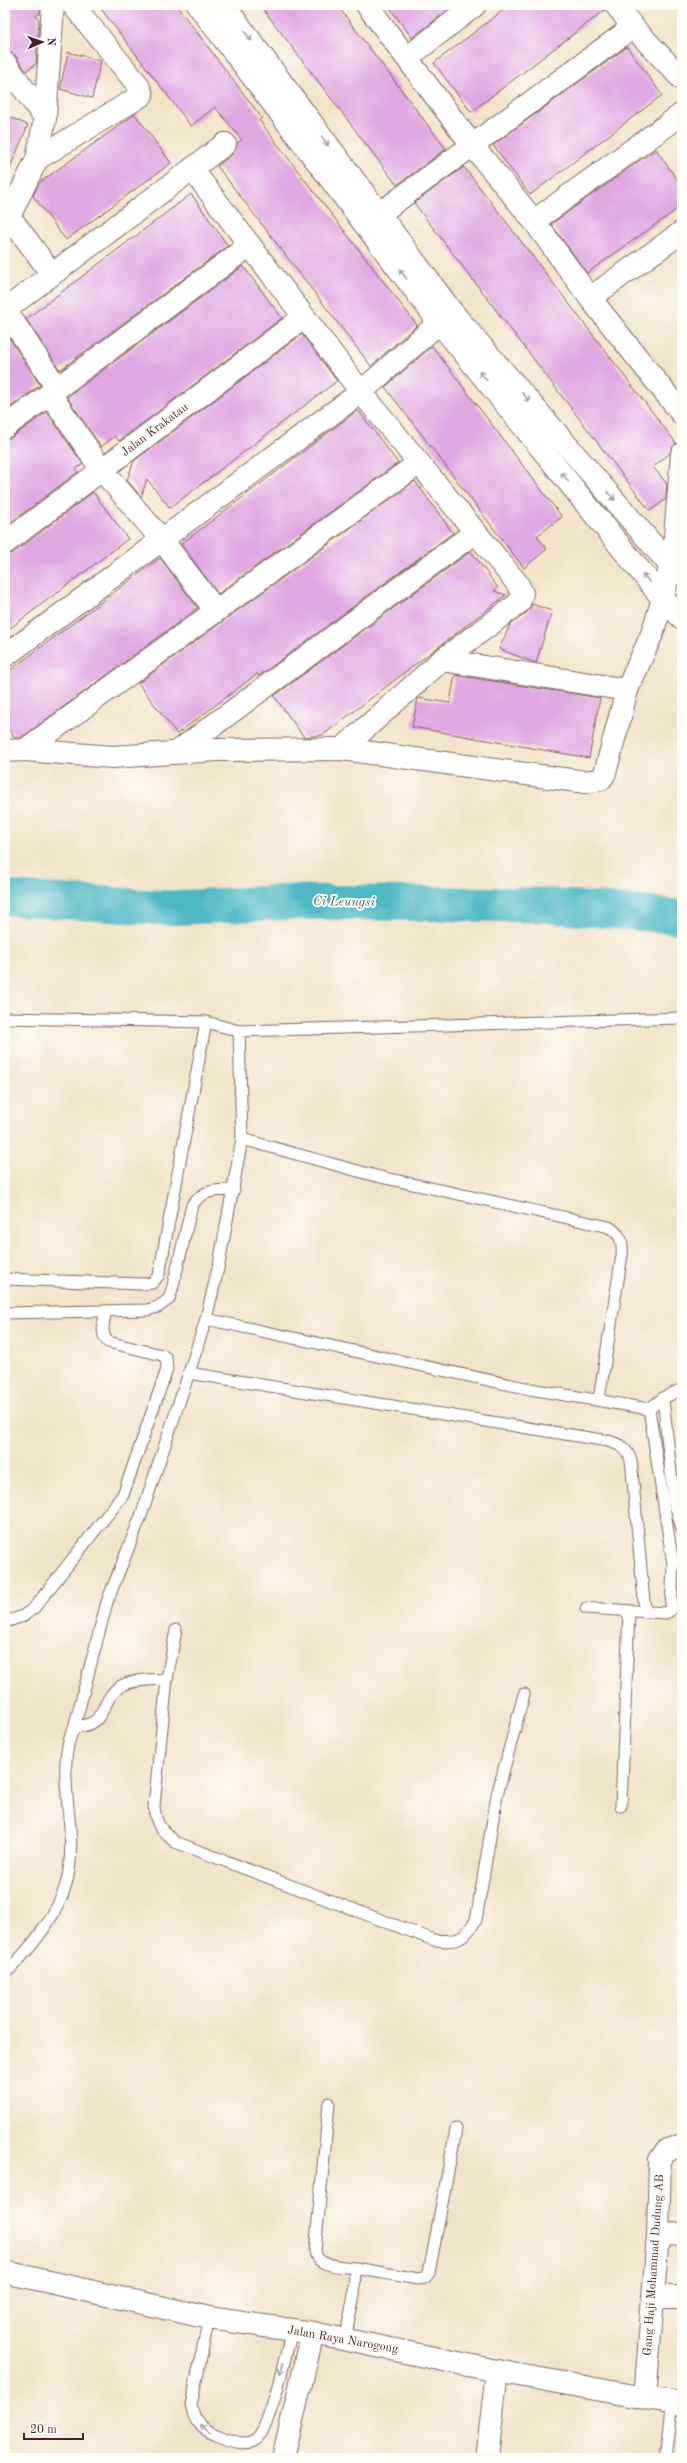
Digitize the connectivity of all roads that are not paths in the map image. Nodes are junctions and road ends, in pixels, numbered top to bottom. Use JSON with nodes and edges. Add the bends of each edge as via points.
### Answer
{"nodes":[{"id":1,"x":53,"y":5,"type":"edge"},
{"id":2,"x":73,"y":5,"type":"edge"},
{"id":3,"x":198,"y":5,"type":"edge"},
{"id":4,"x":224,"y":5,"type":"edge"},
{"id":5,"x":367,"y":5,"type":"edge"},
{"id":6,"x":475,"y":5,"type":"edge"},
{"id":7,"x":619,"y":6,"type":"edge"},
{"id":8,"x":633,"y":27,"type":"junction"},
{"id":9,"x":407,"y":58,"type":"junction"},
{"id":10,"x":5,"y":62,"type":"edge"},
{"id":11,"x":682,"y":79,"type":"edge"},
{"id":12,"x":682,"y":114,"type":"edge"},
{"id":13,"x":45,"y":118,"type":"junction"},
{"id":14,"x":225,"y":144,"type":"dead end"},
{"id":15,"x":472,"y":145,"type":"junction"},
{"id":16,"x":37,"y":159,"type":"junction"},
{"id":17,"x":192,"y":169,"type":"junction"},
{"id":18,"x":372,"y":219,"type":"junction"},
{"id":19,"x":7,"y":221,"type":"edge"},
{"id":20,"x":534,"y":222,"type":"junction"},
{"id":21,"x":682,"y":232,"type":"edge"},
{"id":22,"x":250,"y":245,"type":"junction"},
{"id":23,"x":52,"y":274,"type":"junction"},
{"id":24,"x":590,"y":298,"type":"junction"},
{"id":25,"x":5,"y":309,"type":"edge"},
{"id":26,"x":304,"y":317,"type":"junction"},
{"id":27,"x":446,"y":317,"type":"junction"},
{"id":28,"x":54,"y":391,"type":"junction"},
{"id":29,"x":362,"y":392,"type":"junction"},
{"id":30,"x":682,"y":414,"type":"edge"},
{"id":31,"x":5,"y":427,"type":"edge"},
{"id":32,"x":682,"y":454,"type":"edge"},
{"id":33,"x":419,"y":463,"type":"junction"},
{"id":34,"x":102,"y":470,"type":"junction"},
{"id":35,"x":474,"y":533,"type":"junction"},
{"id":36,"x":162,"y":540,"type":"junction"},
{"id":37,"x":5,"y":543,"type":"edge"},
{"id":38,"x":676,"y":573,"type":"edge"},
{"id":39,"x":663,"y":599,"type":"junction"},
{"id":40,"x":216,"y":611,"type":"junction"},
{"id":41,"x":682,"y":618,"type":"edge"},
{"id":42,"x":5,"y":656,"type":"edge"},
{"id":43,"x":442,"y":660,"type":"junction"},
{"id":44,"x":627,"y":690,"type":"junction"},
{"id":45,"x":342,"y":749,"type":"junction"},
{"id":46,"x":15,"y":750,"type":"edge"},
{"id":47,"x":177,"y":752,"type":"junction"},
{"id":48,"x":5,"y":1018,"type":"edge"},
{"id":49,"x":682,"y":1018,"type":"edge"},
{"id":50,"x":206,"y":1022,"type":"junction"},
{"id":51,"x":239,"y":1032,"type":"junction"},
{"id":52,"x":242,"y":1139,"type":"junction"},
{"id":53,"x":234,"y":1190,"type":"junction"},
{"id":54,"x":5,"y":1279,"type":"edge"},
{"id":55,"x":104,"y":1312,"type":"junction"},
{"id":56,"x":5,"y":1313,"type":"edge"},
{"id":57,"x":206,"y":1319,"type":"junction"},
{"id":58,"x":189,"y":1373,"type":"junction"},
{"id":59,"x":682,"y":1390,"type":"edge"},
{"id":60,"x":663,"y":1398,"type":"junction"},
{"id":61,"x":599,"y":1399,"type":"junction"},
{"id":62,"x":649,"y":1409,"type":"junction"},
{"id":63,"x":682,"y":1529,"type":"edge"},
{"id":64,"x":586,"y":1608,"type":"dead end"},
{"id":65,"x":629,"y":1612,"type":"junction"},
{"id":66,"x":645,"y":1612,"type":"junction"},
{"id":67,"x":5,"y":1622,"type":"edge"},
{"id":68,"x":176,"y":1630,"type":"dead end"},
{"id":69,"x":167,"y":1679,"type":"junction"},
{"id":70,"x":524,"y":1694,"type":"dead end"},
{"id":71,"x":74,"y":1728,"type":"junction"},
{"id":72,"x":621,"y":1806,"type":"dead end"},
{"id":73,"x":5,"y":1974,"type":"edge"},
{"id":74,"x":329,"y":2103,"type":"dead end"},
{"id":75,"x":456,"y":2129,"type":"dead end"},
{"id":76,"x":682,"y":2145,"type":"edge"},
{"id":77,"x":682,"y":2234,"type":"edge"},
{"id":78,"x":658,"y":2235,"type":"junction"},
{"id":79,"x":356,"y":2268,"type":"junction"},
{"id":80,"x":5,"y":2272,"type":"edge"},
{"id":81,"x":653,"y":2297,"type":"junction"},
{"id":82,"x":682,"y":2297,"type":"edge"},
{"id":83,"x":209,"y":2318,"type":"junction"},
{"id":84,"x":292,"y":2331,"type":"junction"},
{"id":85,"x":314,"y":2333,"type":"junction"},
{"id":86,"x":345,"y":2339,"type":"junction"},
{"id":87,"x":497,"y":2371,"type":"junction"},
{"id":88,"x":644,"y":2398,"type":"junction"},
{"id":89,"x":677,"y":2402,"type":"edge"},
{"id":90,"x":283,"y":2458,"type":"edge"},
{"id":91,"x":487,"y":2458,"type":"edge"},
{"id":92,"x":666,"y":2458,"type":"edge"}],
"edges":[{"from":1,"to":13,"type":"street"},
{"from":2,"to":16,"type":"street","via":[[138,85],[142,95]]},
{"from":3,"to":18,"type":"street"},
{"from":4,"to":18,"type":"street","one_way":true},
{"from":5,"to":9,"type":"street"},
{"from":6,"to":9,"type":"street"},
{"from":7,"to":8,"type":"street"},
{"from":8,"to":11,"type":"street"},
{"from":8,"to":15,"type":"street"},
{"from":9,"to":15,"type":"street"},
{"from":10,"to":13,"type":"street"},
{"from":12,"to":20,"type":"street"},
{"from":13,"to":16,"type":"street"},
{"from":14,"to":17,"type":"street"},
{"from":15,"to":18,"type":"street"},
{"from":15,"to":20,"type":"street"},
{"from":16,"to":19,"type":"street"},
{"from":17,"to":22,"type":"street"},
{"from":17,"to":23,"type":"street"},
{"from":18,"to":27,"type":"street"},
{"from":19,"to":23,"type":"street"},
{"from":20,"to":24,"type":"street"},
{"from":21,"to":24,"type":"street"},
{"from":22,"to":26,"type":"street"},
{"from":22,"to":28,"type":"street"},
{"from":23,"to":25,"type":"street"},
{"from":24,"to":30,"type":"street"},
{"from":25,"to":28,"type":"street"},
{"from":26,"to":29,"type":"street"},
{"from":26,"to":34,"type":"street","name":"Jalan Krakatau"},
{"from":27,"to":29,"type":"street"},
{"from":27,"to":38,"type":"street","one_way":true},
{"from":39,"to":27,"type":"street","one_way":true},
{"from":28,"to":31,"type":"street"},
{"from":28,"to":34,"type":"street"},
{"from":29,"to":33,"type":"street"},
{"from":29,"to":36,"type":"street"},
{"from":32,"to":38,"type":"street"},
{"from":33,"to":35,"type":"street"},
{"from":33,"to":40,"type":"street"},
{"from":34,"to":36,"type":"street"},
{"from":34,"to":37,"type":"street","name":"Jalan Krakatau"},
{"from":35,"to":43,"type":"street","via":[[517,583],[522,593],[519,603]]},
{"from":35,"to":47,"type":"street"},
{"from":36,"to":40,"type":"street"},
{"from":36,"to":42,"type":"street"},
{"from":38,"to":39,"type":"street"},
{"from":39,"to":41,"type":"street"},
{"from":39,"to":44,"type":"street","via":[[652,634]]},
{"from":40,"to":46,"type":"street"},
{"from":43,"to":44,"type":"street"},
{"from":43,"to":45,"type":"street"},
{"from":44,"to":45,"type":"street","via":[[605,773],[601,779],[594,782]]},
{"from":45,"to":47,"type":"street"},
{"from":46,"to":47,"type":"street","via":[[112,757]]},
{"from":48,"to":50,"type":"lane"},
{"from":49,"to":51,"type":"lane"},
{"from":50,"to":51,"type":"lane"},
{"from":50,"to":54,"type":"lane","via":[[160,1275],[152,1283],[142,1284]]},
{"from":51,"to":52,"type":"lane"},
{"from":52,"to":53,"type":"lane"},
{"from":52,"to":61,"type":"lane","via":[[376,1176],[609,1227],[619,1234],[623,1241],[622,1255]]},
{"from":53,"to":55,"type":"lane","via":[[210,1191],[200,1195],[192,1205],[169,1299],[158,1307],[147,1310]]},
{"from":53,"to":57,"type":"lane"},
{"from":55,"to":56,"type":"lane"},
{"from":55,"to":67,"type":"lane","via":[[103,1332],[108,1342],[162,1355],[166,1358],[167,1369],[123,1495],[34,1608],[23,1616]]},
{"from":57,"to":58,"type":"lane"},
{"from":57,"to":61,"type":"lane","via":[[530,1389]]},
{"from":58,"to":66,"type":"lane","via":[[608,1441],[622,1446],[628,1450],[631,1460]]},
{"from":58,"to":71,"type":"lane","via":[[141,1516],[108,1602]]},
{"from":59,"to":60,"type":"lane"},
{"from":60,"to":62,"type":"lane"},
{"from":60,"to":63,"type":"lane","via":[[674,1501]]},
{"from":61,"to":62,"type":"lane"},
{"from":62,"to":66,"type":"lane","via":[[673,1564],[671,1610],[666,1613]]},
{"from":64,"to":65,"type":"lane"},
{"from":65,"to":66,"type":"lane"},
{"from":65,"to":72,"type":"lane"},
{"from":68,"to":69,"type":"lane"},
{"from":69,"to":70,"type":"lane","via":[[154,1806],[156,1823],[165,1834],[175,1842],[434,1940],[452,1942],[466,1936],[476,1920],[497,1794]]},
{"from":69,"to":71,"type":"lane","via":[[128,1682],[120,1686],[108,1698],[97,1718],[91,1723]]},
{"from":71,"to":73,"type":"lane","via":[[67,1740],[70,1846],[66,1884],[41,1932]]},
{"from":74,"to":79,"type":"lane","via":[[316,2259],[321,2263]]},
{"from":75,"to":79,"type":"lane","via":[[429,2273],[425,2278],[418,2279]]},
{"from":76,"to":78,"type":"street","name":"Gang Haji Mohammad Dudung AB","via":[[666,2151],[660,2160]]},
{"from":77,"to":78,"type":"street"},
{"from":78,"to":81,"type":"street","name":"Gang Haji Mohammad Dudung AB"},
{"from":79,"to":86,"type":"lane","via":[[354,2296]]},
{"from":80,"to":83,"type":"street","name":"Jalan Raya Narogong"},
{"from":81,"to":82,"type":"street"},
{"from":81,"to":88,"type":"street","name":"Gang Haji Mohammad Dudung AB"},
{"from":83,"to":84,"type":"street","name":"Jalan Raya Narogong"},
{"from":84,"to":83,"type":"lane","one_way":true,"via":[[265,2424],[256,2438],[238,2443],[206,2431],[194,2419],[191,2405]]},
{"from":84,"to":85,"type":"street","name":"Jalan Raya Narogong"},
{"from":85,"to":86,"type":"street","name":"Jalan Raya Narogong"},
{"from":85,"to":90,"type":"street"},
{"from":86,"to":87,"type":"street","name":"Jalan Raya Narogong"},
{"from":87,"to":88,"type":"street","name":"Jalan Raya Narogong"},
{"from":87,"to":91,"type":"street"},
{"from":88,"to":89,"type":"street","name":"Jalan Raya Narogong"},
{"from":89,"to":92,"type":"lane"}]}
